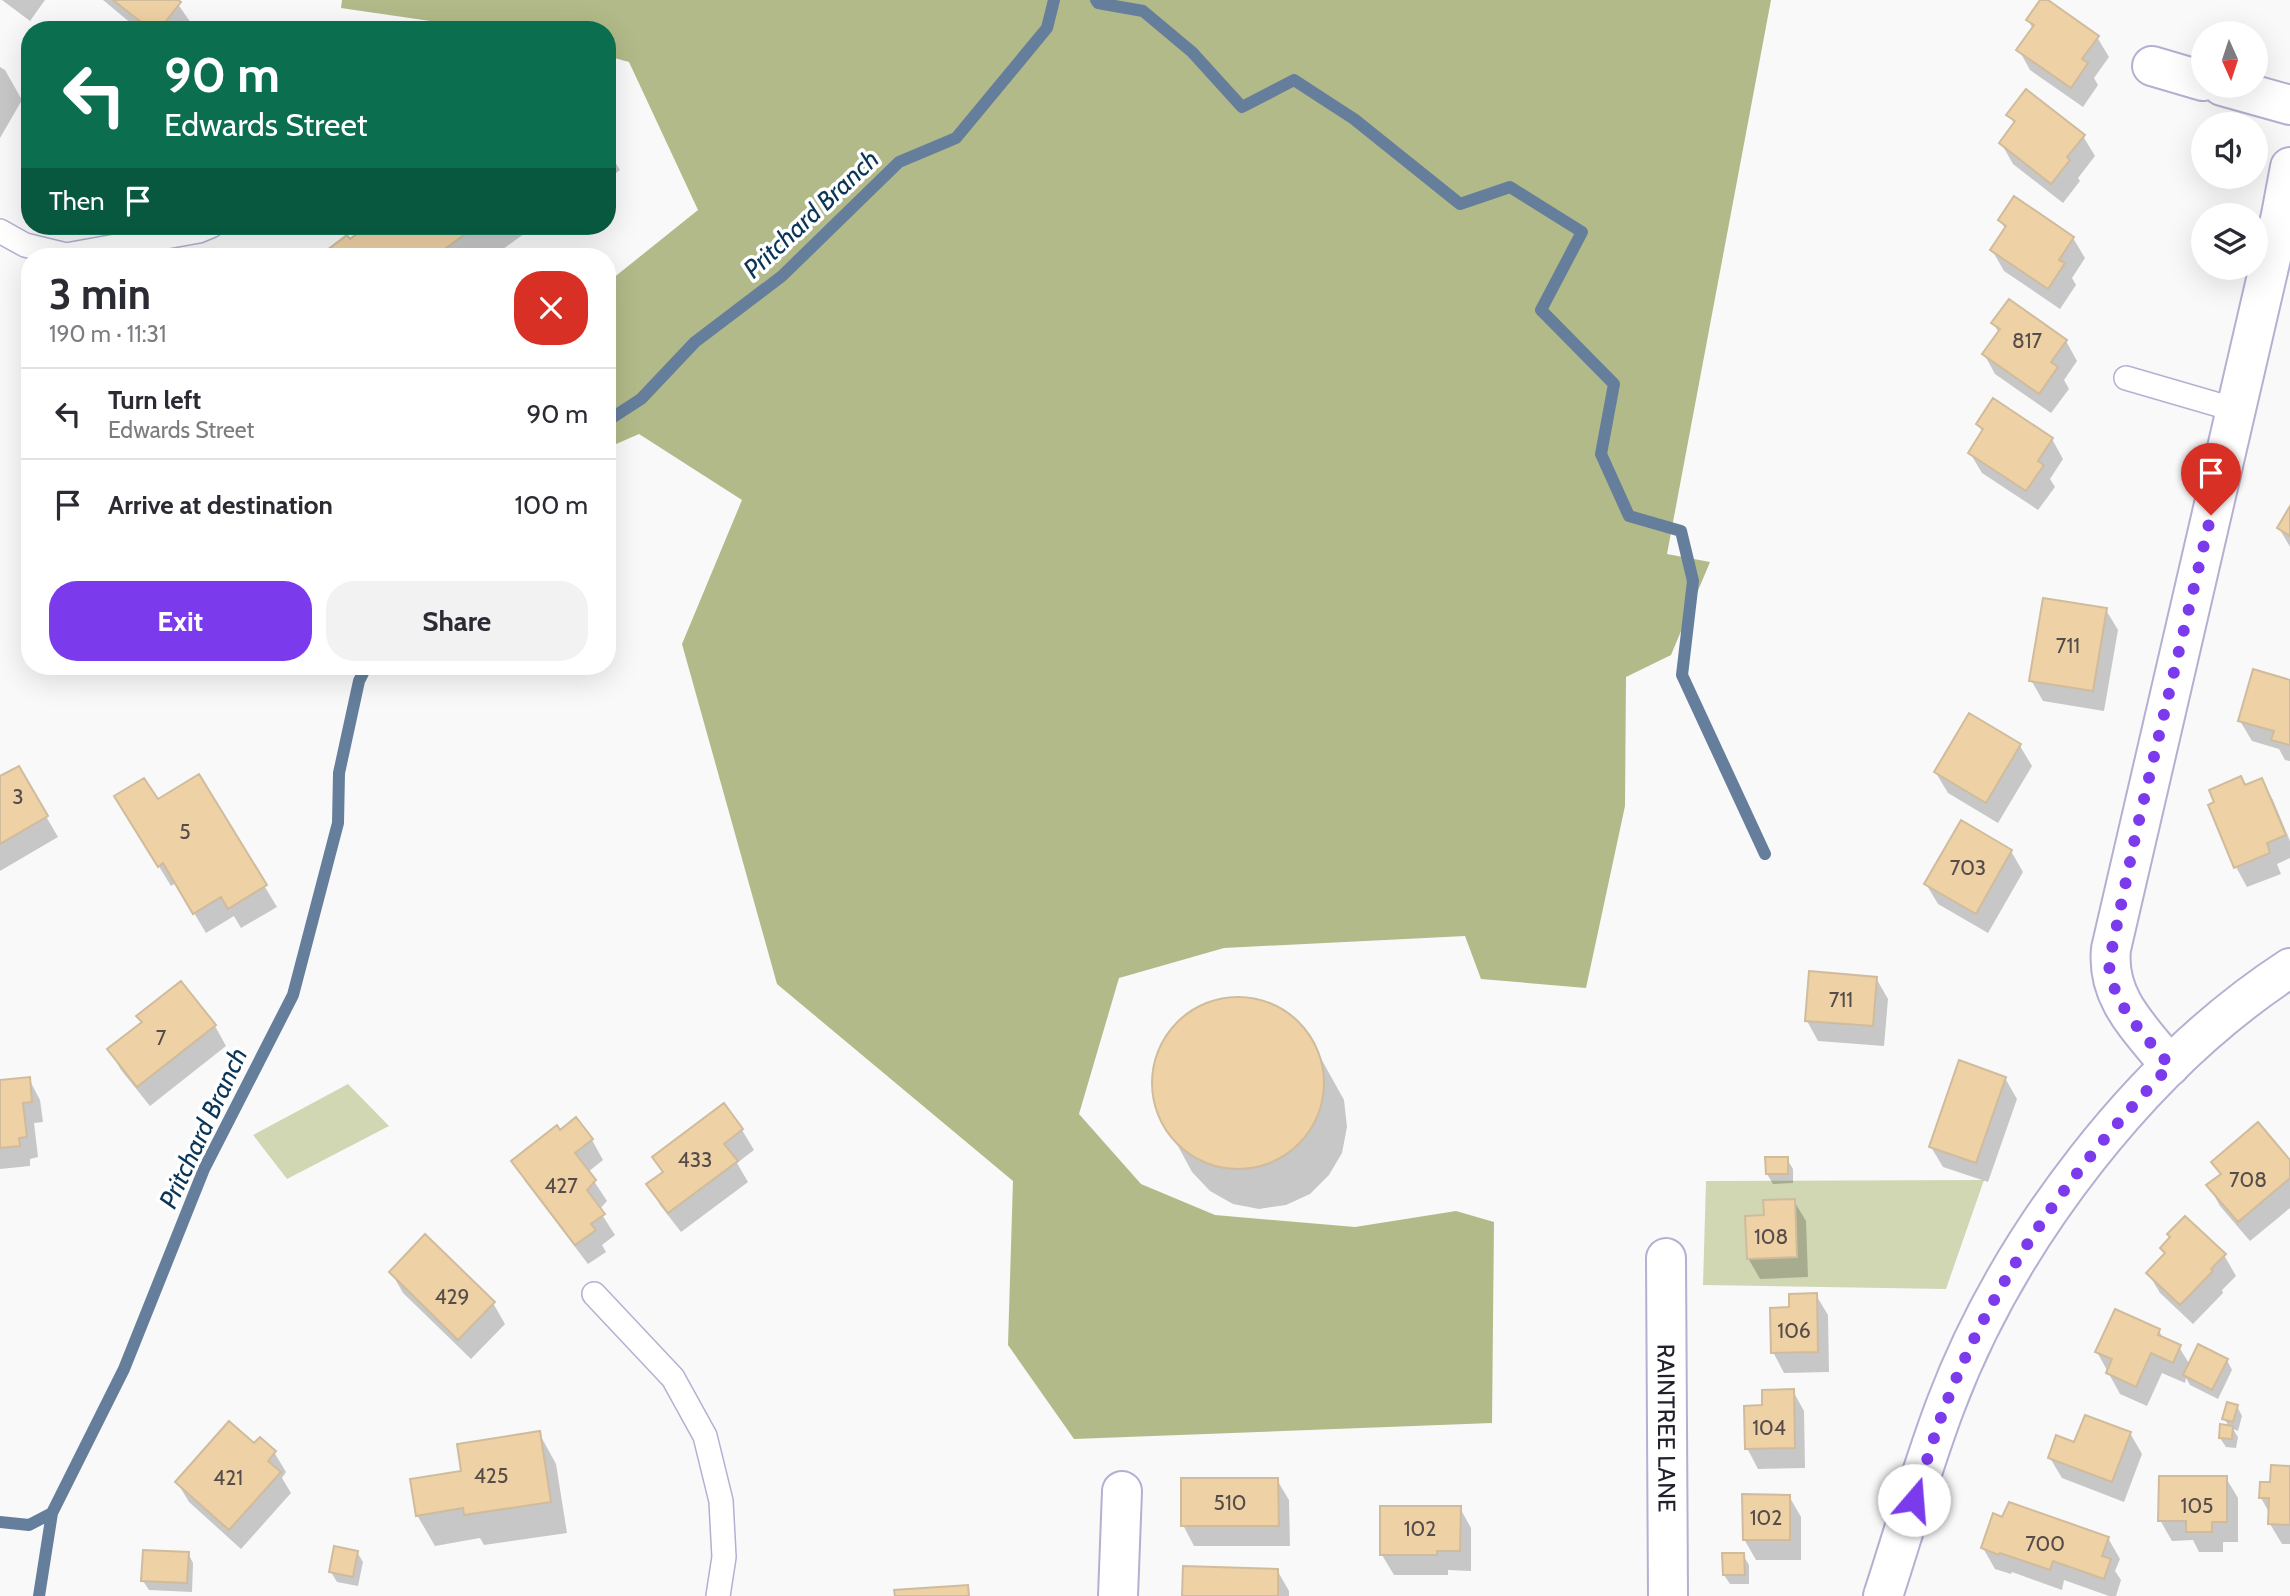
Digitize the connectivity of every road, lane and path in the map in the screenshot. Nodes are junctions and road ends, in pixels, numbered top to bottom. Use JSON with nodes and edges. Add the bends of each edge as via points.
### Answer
{"nodes":[{"id":1,"x":2152,"y":66,"type":"dead end"},
{"id":2,"x":2191,"y":77,"type":"edge"},
{"id":3,"x":2265,"y":98,"type":"edge"},
{"id":4,"x":2290,"y":105,"type":"edge"},
{"id":5,"x":2290,"y":167,"type":"edge"},
{"id":6,"x":0,"y":231,"type":"edge"},
{"id":7,"x":177,"y":235,"type":"edge"},
{"id":8,"x":38,"y":248,"type":"edge"},
{"id":9,"x":105,"y":248,"type":"edge"},
{"id":10,"x":2126,"y":378,"type":"dead end"},
{"id":11,"x":2236,"y":410,"type":"junction"},
{"id":12,"x":2290,"y":968,"type":"edge"},
{"id":13,"x":2170,"y":1066,"type":"junction"},
{"id":14,"x":1666,"y":1258,"type":"dead end"},
{"id":15,"x":594,"y":1294,"type":"dead end"},
{"id":16,"x":1122,"y":1491,"type":"dead end"},
{"id":17,"x":719,"y":1596,"type":"edge"},
{"id":18,"x":1118,"y":1596,"type":"edge"},
{"id":19,"x":1668,"y":1596,"type":"edge"},
{"id":20,"x":1883,"y":1596,"type":"edge"}],
"edges":[{"from":1,"to":2,"type":"street"},
{"from":3,"to":4,"type":"street"},
{"from":5,"to":11,"type":"street"},
{"from":6,"to":8,"type":"lane"},
{"from":7,"to":9,"type":"lane"},
{"from":10,"to":11,"type":"lane"},
{"from":11,"to":13,"type":"street","via":[[2111,949],[2110,974],[2120,1000]]},
{"from":12,"to":13,"type":"street"},
{"from":13,"to":20,"type":"street","via":[[2106,1136],[2061,1195],[2015,1263],[1978,1331],[1946,1404]]},
{"from":14,"to":19,"type":"street","name":"RAINTREE LANE"},
{"from":15,"to":17,"type":"lane","via":[[673,1378],[705,1436],[721,1501],[724,1557]]},
{"from":16,"to":18,"type":"street"}]}
